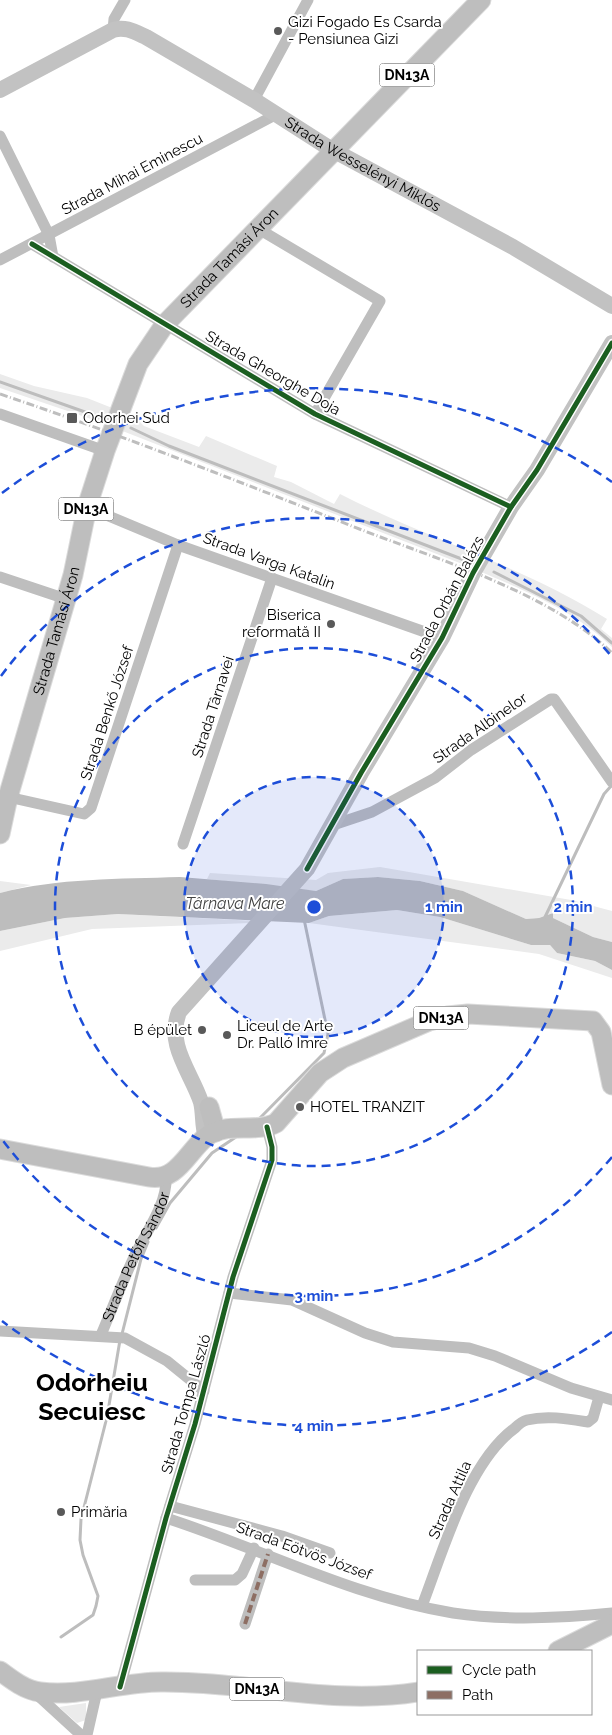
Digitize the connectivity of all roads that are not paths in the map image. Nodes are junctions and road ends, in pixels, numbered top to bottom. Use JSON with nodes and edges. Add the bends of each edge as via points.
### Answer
{"nodes":[{"id":1,"x":125,"y":0,"type":"edge"},
{"id":2,"x":308,"y":0,"type":"edge"},
{"id":3,"x":481,"y":0,"type":"edge"},
{"id":4,"x":113,"y":30,"type":"junction"},
{"id":5,"x":0,"y":90,"type":"edge"},
{"id":6,"x":254,"y":100,"type":"junction"},
{"id":7,"x":277,"y":114,"type":"junction"},
{"id":8,"x":0,"y":136,"type":"edge"},
{"id":9,"x":333,"y":149,"type":"junction"},
{"id":10,"x":257,"y":228,"type":"junction"},
{"id":11,"x":49,"y":235,"type":"junction"},
{"id":12,"x":32,"y":244,"type":"junction"},
{"id":13,"x":53,"y":257,"type":"junction"},
{"id":14,"x":0,"y":260,"type":"edge"},
{"id":15,"x":612,"y":306,"type":"edge"},
{"id":16,"x":165,"y":324,"type":"junction"},
{"id":17,"x":612,"y":343,"type":"edge"},
{"id":18,"x":0,"y":414,"type":"edge"},
{"id":19,"x":315,"y":414,"type":"junction"},
{"id":20,"x":105,"y":451,"type":"junction"},
{"id":21,"x":87,"y":507,"type":"junction"},
{"id":22,"x":511,"y":507,"type":"junction"},
{"id":23,"x":178,"y":545,"type":"junction"},
{"id":24,"x":0,"y":578,"type":"edge"},
{"id":25,"x":272,"y":578,"type":"junction"},
{"id":26,"x":66,"y":600,"type":"junction"},
{"id":27,"x":442,"y":638,"type":"junction"},
{"id":28,"x":611,"y":780,"type":"edge"},
{"id":29,"x":6,"y":791,"type":"edge"},
{"id":30,"x":333,"y":826,"type":"junction"},
{"id":31,"x":0,"y":834,"type":"edge"},
{"id":32,"x":183,"y":844,"type":"dead end"},
{"id":33,"x":612,"y":1085,"type":"edge"},
{"id":34,"x":196,"y":1089,"type":"junction"},
{"id":35,"x":209,"y":1107,"type":"junction"},
{"id":36,"x":252,"y":1128,"type":"junction"},
{"id":37,"x":211,"y":1134,"type":"junction"},
{"id":38,"x":0,"y":1140,"type":"edge"},
{"id":39,"x":0,"y":1149,"type":"edge"},
{"id":40,"x":24,"y":1152,"type":"junction"},
{"id":41,"x":173,"y":1171,"type":"junction"},
{"id":42,"x":229,"y":1293,"type":"junction"},
{"id":43,"x":0,"y":1331,"type":"edge"},
{"id":44,"x":101,"y":1335,"type":"junction"},
{"id":45,"x":204,"y":1391,"type":"junction"},
{"id":46,"x":599,"y":1397,"type":"junction"},
{"id":47,"x":612,"y":1400,"type":"edge"},
{"id":48,"x":170,"y":1506,"type":"junction"},
{"id":49,"x":166,"y":1518,"type":"junction"},
{"id":50,"x":254,"y":1548,"type":"junction"},
{"id":51,"x":330,"y":1553,"type":"dead end"},
{"id":52,"x":268,"y":1554,"type":"junction"},
{"id":53,"x":195,"y":1580,"type":"dead end"},
{"id":54,"x":422,"y":1606,"type":"junction"},
{"id":55,"x":612,"y":1612,"type":"edge"},
{"id":56,"x":577,"y":1616,"type":"junction"},
{"id":57,"x":245,"y":1624,"type":"dead end"},
{"id":58,"x":612,"y":1624,"type":"edge"},
{"id":59,"x":580,"y":1640,"type":"junction"},
{"id":60,"x":560,"y":1650,"type":"edge"},
{"id":61,"x":0,"y":1671,"type":"edge"},
{"id":62,"x":120,"y":1687,"type":"junction"},
{"id":63,"x":32,"y":1690,"type":"junction"},
{"id":64,"x":97,"y":1691,"type":"junction"},
{"id":65,"x":417,"y":1692,"type":"edge"},
{"id":66,"x":81,"y":1735,"type":"edge"},
{"id":67,"x":87,"y":1735,"type":"edge"}],
"edges":[{"from":1,"to":4,"type":"street","via":[[114,19]]},
{"from":2,"to":6,"type":"street"},
{"from":3,"to":9,"type":"main road","name":"Strada Tamási Áron","number":"DN13A"},
{"from":4,"to":5,"type":"main road"},
{"from":4,"to":6,"type":"main road","name":"Strada Wesselényi Miklós","via":[[120,28],[146,37]]},
{"from":6,"to":7,"type":"main road","name":"Strada Wesselényi Miklós"},
{"from":7,"to":9,"type":"main road","name":"Strada Wesselényi Miklós"},
{"from":7,"to":11,"type":"street","name":"Strada Mihai Eminescu"},
{"from":8,"to":11,"type":"street"},
{"from":9,"to":10,"type":"main road","name":"Strada Tamási Áron","number":"DN13A"},
{"from":9,"to":15,"type":"main road","name":"Strada Wesselényi Miklós","via":[[514,247]]},
{"from":10,"to":16,"type":"main road","name":"Strada Tamási Áron","number":"DN13A"},
{"from":10,"to":19,"type":"street","via":[[380,301]]},
{"from":11,"to":12,"type":"street","name":"Strada Mihai Eminescu"},
{"from":11,"to":13,"type":"street"},
{"from":12,"to":13,"type":"street","name":"Strada Gheorghe Doja"},
{"from":12,"to":14,"type":"street","name":"Strada Mihai Eminescu"},
{"from":13,"to":16,"type":"street","name":"Strada Gheorghe Doja"},
{"from":16,"to":19,"type":"street","name":"Strada Gheorghe Doja"},
{"from":16,"to":20,"type":"main road","name":"Strada Tamási Áron","number":"DN13A","via":[[138,364]]},
{"from":17,"to":22,"type":"main road","name":"Strada Orbán Balázs","via":[[537,470]]},
{"from":18,"to":20,"type":"street"},
{"from":19,"to":22,"type":"street","name":"Strada Gheorghe Doja"},
{"from":20,"to":21,"type":"main road","name":"Strada Tamási Áron","number":"DN13A"},
{"from":21,"to":23,"type":"street","name":"Strada Varga Katalin"},
{"from":21,"to":26,"type":"main road","name":"Strada Tamási Áron","number":"DN13A"},
{"from":22,"to":27,"type":"main road","name":"Strada Orbán Balázs","via":[[472,573]]},
{"from":23,"to":25,"type":"street","name":"Strada Varga Katalin"},
{"from":23,"to":29,"type":"street","name":"Strada Benkő József","via":[[91,808],[84,814]]},
{"from":24,"to":26,"type":"street"},
{"from":25,"to":27,"type":"street","name":"Strada Varga Katalin"},
{"from":25,"to":32,"type":"street","name":"Strada Târnavei"},
{"from":26,"to":29,"type":"main road","name":"Strada Tamási Áron","number":"DN13A"},
{"from":27,"to":30,"type":"main road","name":"Strada Orbán Balázs"},
{"from":28,"to":30,"type":"street","name":"Strada Albinelor","via":[[551,699],[470,750],[426,783],[372,812]]},
{"from":29,"to":31,"type":"main road","name":"Strada Tamási Áron","number":"DN13A"},
{"from":30,"to":34,"type":"main road","name":"Strada Orbán Balázs","via":[[306,869],[179,1012],[174,1037]]},
{"from":33,"to":36,"type":"main road","number":"DN13A","via":[[601,1032],[593,1021],[468,1014],[448,1016],[343,1058],[320,1073],[284,1116]]},
{"from":34,"to":35,"type":"main road"},
{"from":34,"to":37,"type":"main road"},
{"from":35,"to":36,"type":"main road","via":[[224,1119]]},
{"from":35,"to":37,"type":"main road"},
{"from":36,"to":37,"type":"main road","number":"DN13A"},
{"from":36,"to":42,"type":"street","name":"Strada Tompa László","via":[[272,1147],[272,1160]]},
{"from":37,"to":41,"type":"main road","name":"Strada Petőfi Sándor"},
{"from":38,"to":40,"type":"main road"},
{"from":39,"to":40,"type":"main road"},
{"from":40,"to":41,"type":"main road","via":[[149,1177]]},
{"from":41,"to":44,"type":"street","name":"Strada Petőfi Sándor"},
{"from":42,"to":45,"type":"street","name":"Strada Tompa László"},
{"from":42,"to":46,"type":"street","via":[[292,1300],[393,1342],[469,1348]]},
{"from":43,"to":44,"type":"street"},
{"from":44,"to":45,"type":"street","via":[[120,1338],[167,1361]]},
{"from":45,"to":48,"type":"street","name":"Strada Tompa László"},
{"from":46,"to":47,"type":"street"},
{"from":46,"to":54,"type":"street","name":"Strada Attila","via":[[593,1418],[588,1422],[560,1418],[526,1420],[494,1447],[460,1508]]},
{"from":48,"to":49,"type":"street","name":"Strada Tompa László"},
{"from":48,"to":51,"type":"street"},
{"from":49,"to":50,"type":"street","name":"Strada Eötvös József"},
{"from":49,"to":62,"type":"street","name":"Strada Tompa László"},
{"from":50,"to":52,"type":"street","name":"Strada Eötvös József"},
{"from":50,"to":53,"type":"street","via":[[242,1574],[235,1580]]},
{"from":52,"to":54,"type":"street","name":"Strada Eötvös József","via":[[341,1584]]},
{"from":52,"to":57,"type":"street"},
{"from":54,"to":56,"type":"street","name":"Strada Eötvös József","via":[[488,1617]]},
{"from":55,"to":56,"type":"street","name":"Strada Eötvös József"},
{"from":56,"to":59,"type":"street"},
{"from":58,"to":59,"type":"main road"},
{"from":59,"to":60,"type":"main road"},
{"from":61,"to":63,"type":"main road","number":"DN13A"},
{"from":62,"to":64,"type":"main road","number":"DN13A"},
{"from":62,"to":65,"type":"main road","number":"DN13A","via":[[160,1682],[378,1696]]},
{"from":63,"to":64,"type":"main road","number":"DN13A"},
{"from":63,"to":66,"type":"street"},
{"from":64,"to":67,"type":"street"}]}
